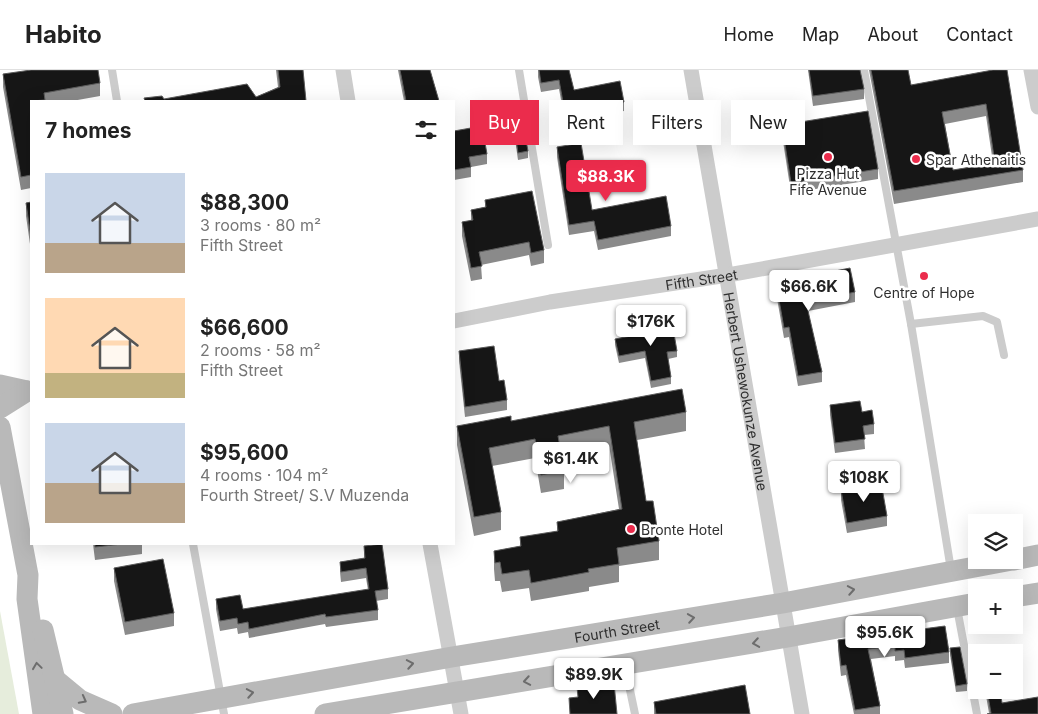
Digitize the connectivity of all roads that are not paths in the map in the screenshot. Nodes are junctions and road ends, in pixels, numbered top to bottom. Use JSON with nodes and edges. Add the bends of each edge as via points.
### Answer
{"nodes":[{"id":1,"x":112,"y":70,"type":"edge"},
{"id":2,"x":343,"y":70,"type":"edge"},
{"id":3,"x":520,"y":70,"type":"edge"},
{"id":4,"x":691,"y":70,"type":"edge"},
{"id":5,"x":864,"y":70,"type":"edge"},
{"id":6,"x":1031,"y":70,"type":"edge"},
{"id":7,"x":117,"y":100,"type":"edge"},
{"id":8,"x":348,"y":100,"type":"edge"},
{"id":9,"x":1038,"y":107,"type":"edge"},
{"id":10,"x":1038,"y":219,"type":"edge"},
{"id":11,"x":548,"y":245,"type":"dead end"},
{"id":12,"x":896,"y":245,"type":"junction"},
{"id":13,"x":728,"y":275,"type":"junction"},
{"id":14,"x":455,"y":322,"type":"edge"},
{"id":15,"x":910,"y":324,"type":"junction"},
{"id":16,"x":1004,"y":354,"type":"dead end"},
{"id":17,"x":0,"y":385,"type":"edge"},
{"id":18,"x":29,"y":390,"type":"edge"},
{"id":19,"x":0,"y":408,"type":"edge"},
{"id":20,"x":0,"y":427,"type":"edge"},
{"id":21,"x":193,"y":545,"type":"edge"},
{"id":22,"x":430,"y":545,"type":"edge"},
{"id":23,"x":1038,"y":555,"type":"edge"},
{"id":24,"x":1023,"y":558,"type":"edge"},
{"id":25,"x":968,"y":569,"type":"edge"},
{"id":26,"x":951,"y":572,"type":"junction"},
{"id":27,"x":28,"y":575,"type":"junction"},
{"id":28,"x":1038,"y":593,"type":"edge"},
{"id":29,"x":1023,"y":596,"type":"edge"},
{"id":30,"x":783,"y":602,"type":"junction"},
{"id":31,"x":967,"y":604,"type":"edge"},
{"id":32,"x":788,"y":637,"type":"junction"},
{"id":33,"x":452,"y":657,"type":"junction"},
{"id":34,"x":625,"y":664,"type":"junction"},
{"id":35,"x":57,"y":681,"type":"junction"},
{"id":36,"x":458,"y":693,"type":"junction"},
{"id":37,"x":222,"y":706,"type":"edge"},
{"id":38,"x":44,"y":714,"type":"edge"},
{"id":39,"x":63,"y":714,"type":"edge"},
{"id":40,"x":112,"y":714,"type":"edge"},
{"id":41,"x":133,"y":714,"type":"edge"},
{"id":42,"x":325,"y":714,"type":"edge"},
{"id":43,"x":461,"y":714,"type":"edge"},
{"id":44,"x":634,"y":714,"type":"edge"},
{"id":45,"x":802,"y":714,"type":"edge"},
{"id":46,"x":977,"y":714,"type":"edge"}],
"edges":[{"from":1,"to":7,"type":"lane"},
{"from":2,"to":8,"type":"street"},
{"from":3,"to":11,"type":"lane"},
{"from":4,"to":13,"type":"street","name":"Herbert Ushewokunze Avenue"},
{"from":5,"to":12,"type":"lane"},
{"from":6,"to":9,"type":"street"},
{"from":10,"to":12,"type":"street","name":"Fifth Street"},
{"from":12,"to":13,"type":"street","name":"Fifth Street"},
{"from":12,"to":15,"type":"lane"},
{"from":13,"to":14,"type":"street","name":"Fifth Street","via":[[550,302]]},
{"from":13,"to":30,"type":"street","name":"Herbert Ushewokunze Avenue"},
{"from":15,"to":16,"type":"lane","via":[[983,316],[997,322]]},
{"from":15,"to":26,"type":"lane"},
{"from":17,"to":18,"type":"main road"},
{"from":18,"to":19,"type":"main road"},
{"from":20,"to":27,"type":"main road"},
{"from":21,"to":37,"type":"lane"},
{"from":22,"to":33,"type":"street"},
{"from":23,"to":24,"type":"main road","name":"Fourth Street"},
{"from":25,"to":26,"type":"main road","name":"Fourth Street"},
{"from":30,"to":26,"type":"main road","name":"Fourth Street","one_way":true},
{"from":27,"to":35,"type":"main road"},
{"from":38,"to":27,"type":"main road","one_way":true,"via":[[27,599]]},
{"from":28,"to":29,"type":"main road"},
{"from":30,"to":32,"type":"street","name":"Herbert Ushewokunze Avenue"},
{"from":33,"to":30,"type":"main road","name":"Fourth Street","one_way":true},
{"from":31,"to":32,"type":"main road"},
{"from":31,"to":46,"type":"lane"},
{"from":32,"to":34,"type":"main road","one_way":true},
{"from":32,"to":45,"type":"street","name":"Herbert Ushewokunze Avenue"},
{"from":33,"to":36,"type":"street"},
{"from":37,"to":33,"type":"main road","name":"Fourth Street","one_way":true},
{"from":34,"to":36,"type":"main road","one_way":true},
{"from":34,"to":44,"type":"lane"},
{"from":35,"to":39,"type":"main road"},
{"from":35,"to":40,"type":"main road","one_way":true,"via":[[80,700]]},
{"from":36,"to":42,"type":"main road"},
{"from":36,"to":43,"type":"street"},
{"from":37,"to":41,"type":"main road","name":"Fourth Street"}]}
